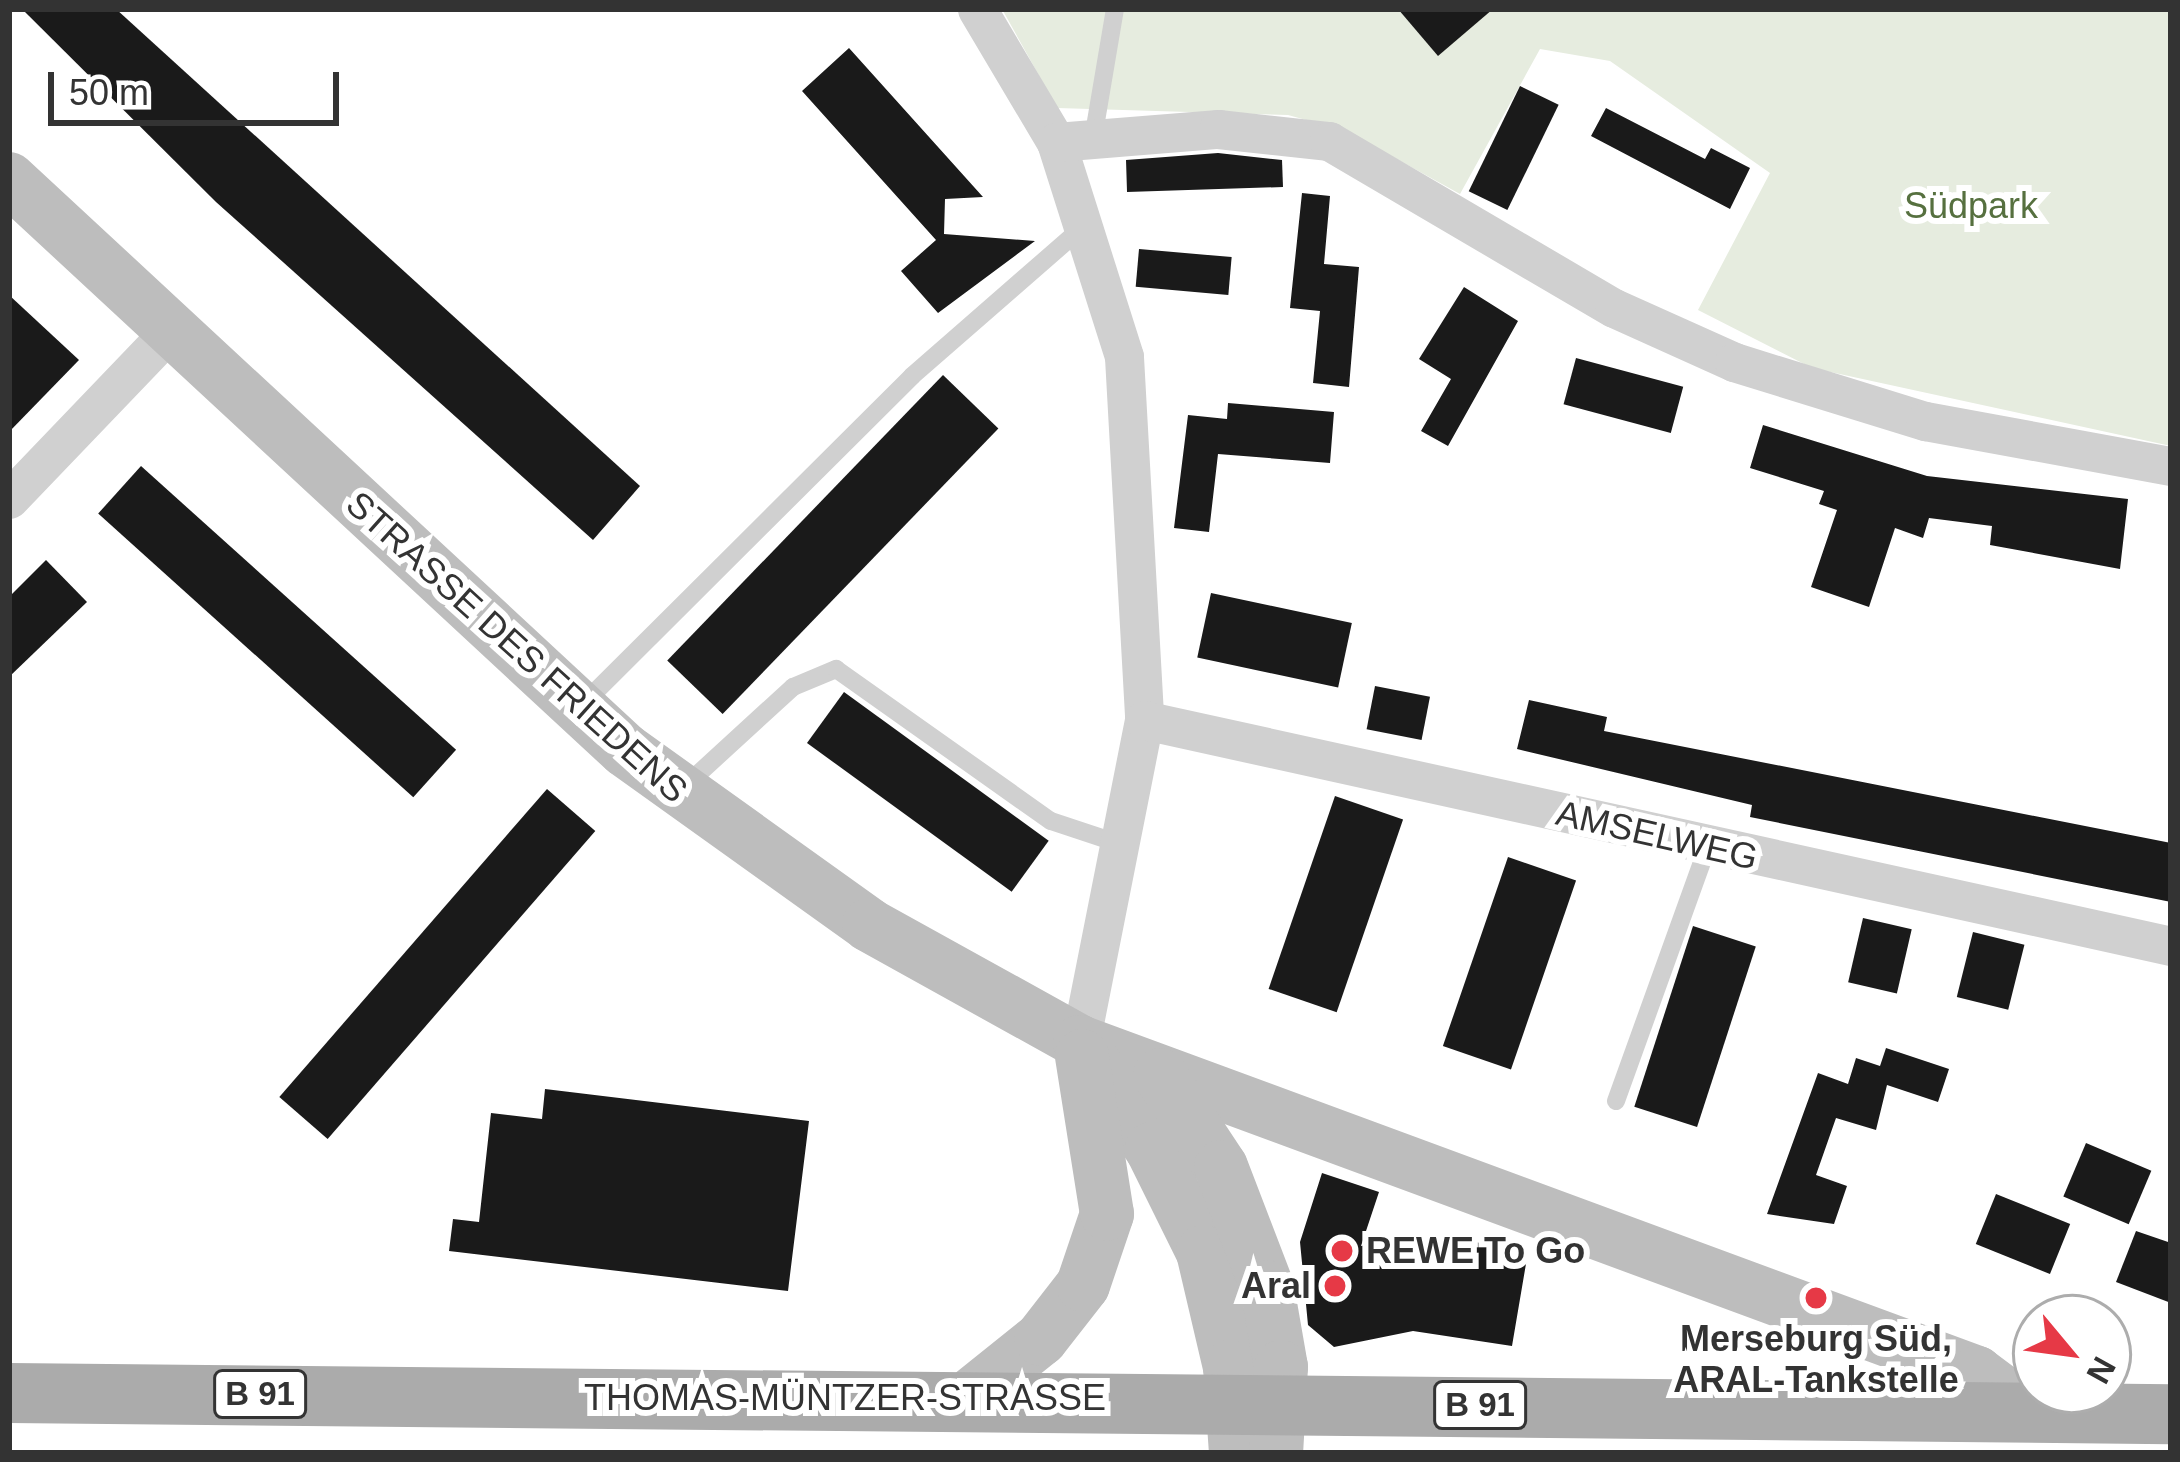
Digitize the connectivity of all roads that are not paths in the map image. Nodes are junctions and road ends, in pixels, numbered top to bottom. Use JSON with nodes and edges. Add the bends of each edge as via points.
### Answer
{"nodes":[{"id":1,"x":977,"y":9,"type":"edge"},
{"id":2,"x":1115,"y":9,"type":"edge"},
{"id":3,"x":1075,"y":138,"type":"junction"},
{"id":4,"x":9,"y":179,"type":"edge"},
{"id":5,"x":1083,"y":227,"type":"junction"},
{"id":6,"x":170,"y":332,"type":"junction"},
{"id":7,"x":2171,"y":466,"type":"edge"},
{"id":8,"x":9,"y":499,"type":"edge"},
{"id":9,"x":580,"y":708,"type":"junction"},
{"id":10,"x":1144,"y":720,"type":"junction"},
{"id":11,"x":678,"y":793,"type":"junction"},
{"id":12,"x":1120,"y":844,"type":"junction"},
{"id":13,"x":1708,"y":846,"type":"junction"},
{"id":14,"x":2171,"y":946,"type":"edge"},
{"id":15,"x":1080,"y":1042,"type":"junction"},
{"id":16,"x":1160,"y":1075,"type":"junction"},
{"id":17,"x":1616,"y":1101,"type":"dead end"},
{"id":18,"x":9,"y":1394,"type":"edge"},
{"id":19,"x":966,"y":1399,"type":"junction"},
{"id":20,"x":2012,"y":1399,"type":"edge"},
{"id":21,"x":2012,"y":1412,"type":"edge"},
{"id":22,"x":2132,"y":1413,"type":"edge"},
{"id":23,"x":2171,"y":1414,"type":"edge"},
{"id":24,"x":1257,"y":1428,"type":"edge"}],
"edges":[{"from":1,"to":3,"type":"street"},
{"from":2,"to":3,"type":"lane"},
{"from":3,"to":5,"type":"street"},
{"from":3,"to":7,"type":"street","via":[[1240,129],[1329,141],[1614,308],[1734,362],[1925,421]]},
{"from":4,"to":6,"type":"street","name":"STRASSE DES FRIEDENS"},
{"from":5,"to":9,"type":"lane","via":[[911,376]]},
{"from":5,"to":10,"type":"street","via":[[1124,357]]},
{"from":6,"to":8,"type":"street"},
{"from":6,"to":9,"type":"street","name":"STRASSE DES FRIEDENS"},
{"from":9,"to":11,"type":"street","name":"STRASSE DES FRIEDENS"},
{"from":10,"to":12,"type":"street"},
{"from":10,"to":13,"type":"street","name":"AMSELWEG"},
{"from":11,"to":12,"type":"lane","via":[[793,688],[836,669],[1051,821]]},
{"from":11,"to":15,"type":"street","name":"STRASSE DES FRIEDENS","via":[[868,925]]},
{"from":12,"to":15,"type":"street"},
{"from":13,"to":14,"type":"street","name":"AMSELWEG"},
{"from":13,"to":17,"type":"lane"},
{"from":15,"to":16,"type":"street","name":"STRASSE DES FRIEDENS"},
{"from":15,"to":19,"type":"street","via":[[1107,1214],[1083,1285],[1041,1339]]},
{"from":15,"to":24,"type":"street","name":"STRASSE DES FRIEDENS","via":[[1152,1149],[1202,1252]]},
{"from":16,"to":20,"type":"street","name":"STRASSE DES FRIEDENS","via":[[1978,1372]]},
{"from":16,"to":24,"type":"street","via":[[1248,1229],[1278,1334]]},
{"from":18,"to":19,"type":"main road","name":"THOMAS-MÜNTZER-STRASSE","number":"B 91"},
{"from":19,"to":24,"type":"main road","name":"THOMAS-MÜNTZER-STRASSE","number":"B 91"},
{"from":21,"to":24,"type":"main road","name":"THOMAS-MÜNTZER-STRASSE","number":"B 91","via":[[1680,1407]]},
{"from":22,"to":23,"type":"main road","number":"B 91"}]}
